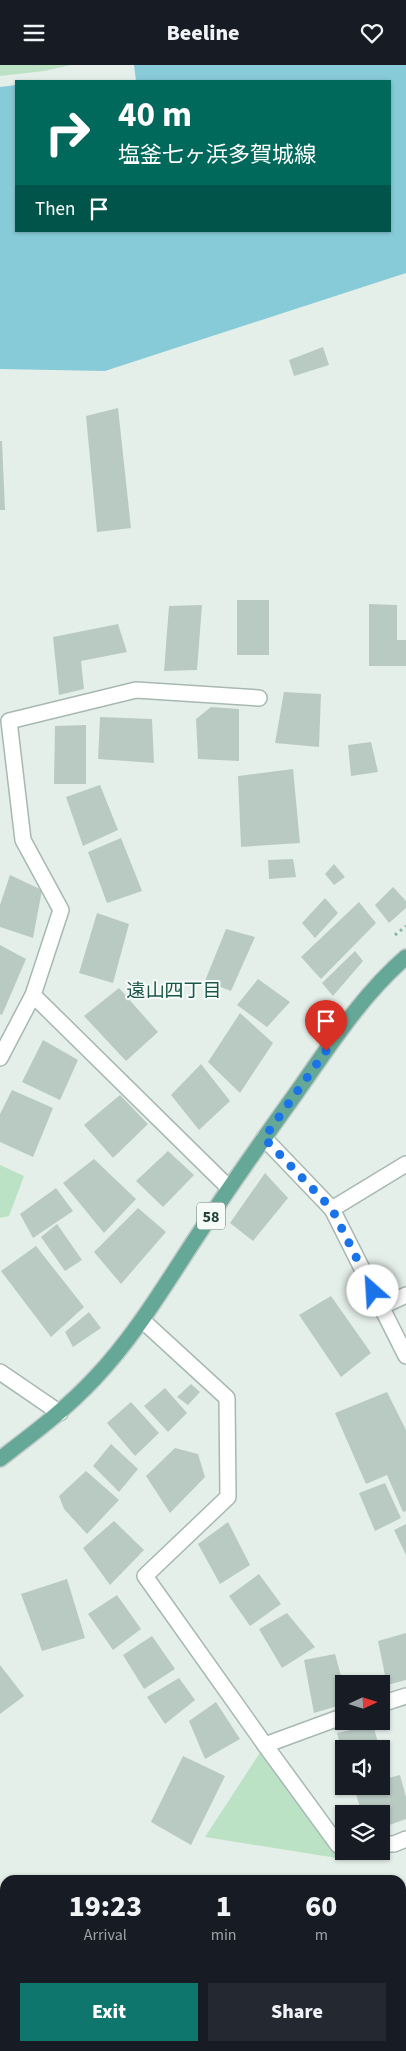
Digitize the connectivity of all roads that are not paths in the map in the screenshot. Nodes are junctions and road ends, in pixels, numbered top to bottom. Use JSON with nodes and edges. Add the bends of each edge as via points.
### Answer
{"nodes":[{"id":1,"x":259,"y":698,"type":"dead end"},
{"id":2,"x":4,"y":720,"type":"edge"},
{"id":3,"x":406,"y":957,"type":"edge"},
{"id":4,"x":33,"y":995,"type":"junction"},
{"id":5,"x":0,"y":1058,"type":"edge"},
{"id":6,"x":264,"y":1138,"type":"junction"},
{"id":7,"x":406,"y":1164,"type":"edge"},
{"id":8,"x":229,"y":1188,"type":"junction"},
{"id":9,"x":332,"y":1209,"type":"junction"},
{"id":10,"x":406,"y":1295,"type":"edge"},
{"id":11,"x":381,"y":1307,"type":"junction"},
{"id":12,"x":142,"y":1320,"type":"junction"},
{"id":13,"x":406,"y":1356,"type":"edge"},
{"id":14,"x":0,"y":1372,"type":"edge"},
{"id":15,"x":60,"y":1413,"type":"junction"},
{"id":16,"x":0,"y":1459,"type":"edge"},
{"id":17,"x":406,"y":1696,"type":"edge"},
{"id":18,"x":390,"y":1701,"type":"edge"},
{"id":19,"x":335,"y":1719,"type":"edge"},
{"id":20,"x":265,"y":1745,"type":"junction"},
{"id":21,"x":406,"y":1839,"type":"edge"},
{"id":22,"x":335,"y":1841,"type":"edge"},
{"id":23,"x":390,"y":1844,"type":"edge"}],
"edges":[{"from":1,"to":2,"type":"street","via":[[136,690]]},
{"from":2,"to":4,"type":"street","via":[[23,840],[61,910]]},
{"from":3,"to":6,"type":"main road","number":"58","via":[[346,1022]]},
{"from":4,"to":5,"type":"street"},
{"from":4,"to":8,"type":"street"},
{"from":6,"to":8,"type":"main road","number":"58"},
{"from":6,"to":9,"type":"street"},
{"from":7,"to":9,"type":"street"},
{"from":8,"to":12,"type":"main road","number":"58"},
{"from":9,"to":11,"type":"street"},
{"from":10,"to":11,"type":"street"},
{"from":11,"to":13,"type":"street"},
{"from":12,"to":15,"type":"main road","number":"58","via":[[96,1377]]},
{"from":12,"to":20,"type":"street","via":[[227,1398],[228,1497],[145,1575]]},
{"from":14,"to":15,"type":"street"},
{"from":15,"to":16,"type":"main road","number":"58"},
{"from":17,"to":18,"type":"street"},
{"from":19,"to":20,"type":"street"},
{"from":20,"to":22,"type":"street"},
{"from":21,"to":23,"type":"street"}]}
